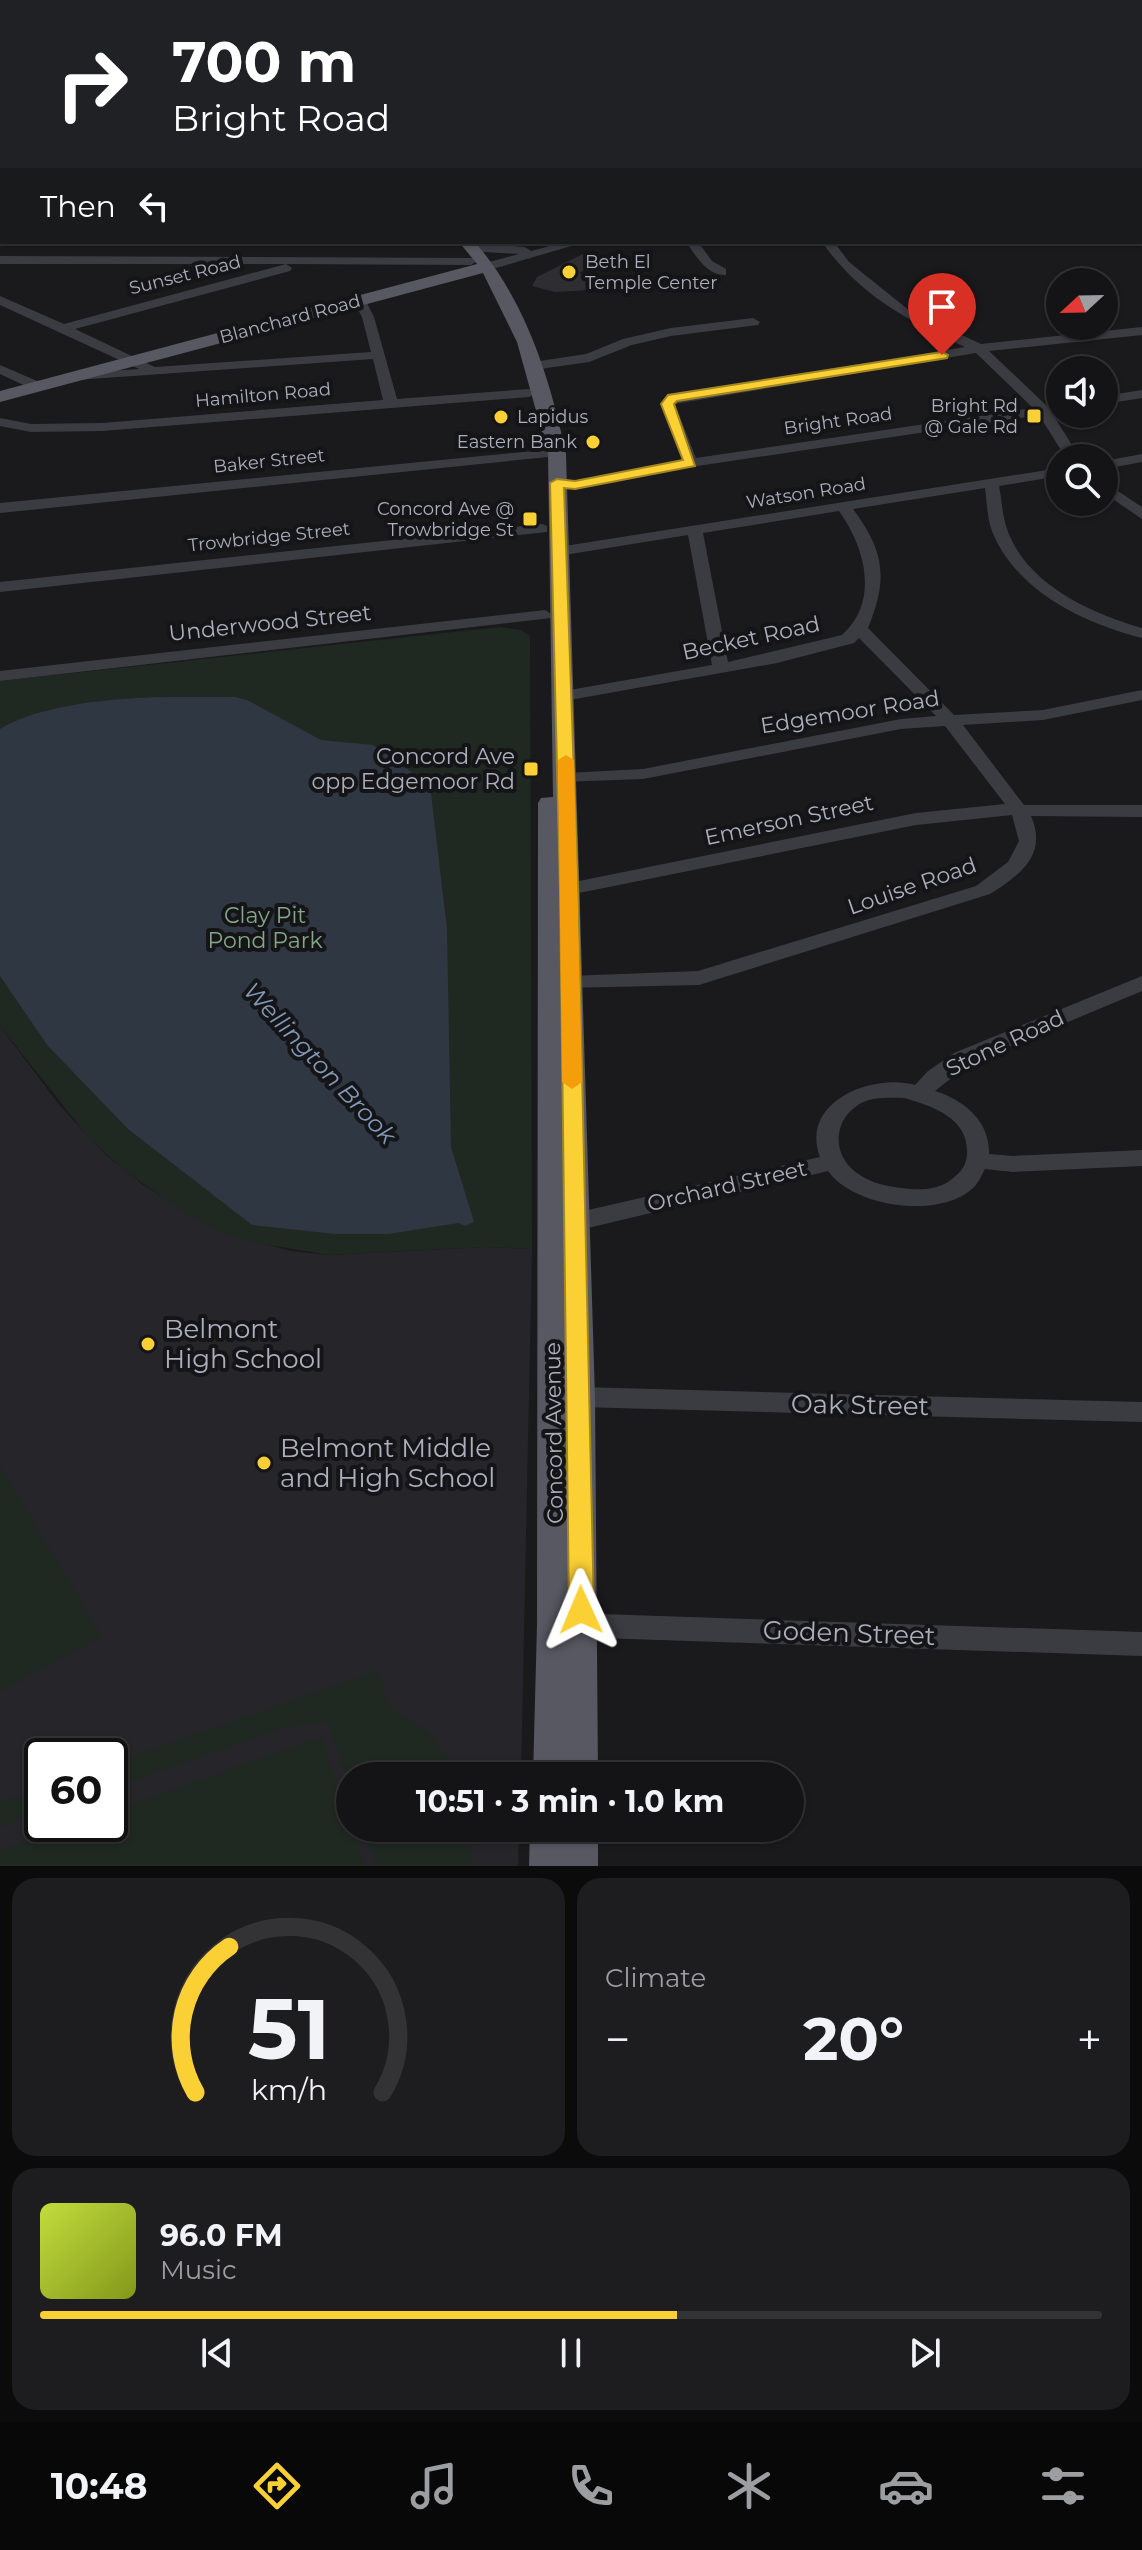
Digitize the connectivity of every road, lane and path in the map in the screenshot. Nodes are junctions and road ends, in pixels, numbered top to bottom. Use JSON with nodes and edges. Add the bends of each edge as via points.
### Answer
{"nodes":[{"id":1,"x":468,"y":244,"type":"edge"},
{"id":2,"x":473,"y":244,"type":"edge"},
{"id":3,"x":570,"y":244,"type":"edge"},
{"id":4,"x":693,"y":244,"type":"edge"},
{"id":5,"x":829,"y":244,"type":"edge"},
{"id":6,"x":545,"y":250,"type":"junction"},
{"id":7,"x":0,"y":260,"type":"edge"},
{"id":8,"x":317,"y":260,"type":"junction"},
{"id":9,"x":479,"y":266,"type":"junction"},
{"id":10,"x":722,"y":272,"type":"dead end"},
{"id":11,"x":0,"y":300,"type":"edge"},
{"id":12,"x":359,"y":300,"type":"junction"},
{"id":13,"x":753,"y":322,"type":"dead end"},
{"id":14,"x":62,"y":329,"type":"junction"},
{"id":15,"x":1142,"y":331,"type":"edge"},
{"id":16,"x":979,"y":348,"type":"junction"},
{"id":17,"x":378,"y":355,"type":"junction"},
{"id":18,"x":135,"y":362,"type":"junction"},
{"id":19,"x":533,"y":366,"type":"junction"},
{"id":20,"x":0,"y":369,"type":"edge"},
{"id":21,"x":161,"y":372,"type":"junction"},
{"id":22,"x":81,"y":377,"type":"junction"},
{"id":23,"x":39,"y":387,"type":"junction"},
{"id":24,"x":529,"y":393,"type":"junction"},
{"id":25,"x":1142,"y":394,"type":"edge"},
{"id":26,"x":0,"y":397,"type":"edge"},
{"id":27,"x":1118,"y":398,"type":"edge"},
{"id":28,"x":391,"y":403,"type":"junction"},
{"id":29,"x":1043,"y":410,"type":"junction"},
{"id":30,"x":1046,"y":410,"type":"edge"},
{"id":31,"x":0,"y":422,"type":"edge"},
{"id":32,"x":1064,"y":444,"type":"edge"},
{"id":33,"x":550,"y":454,"type":"junction"},
{"id":34,"x":1142,"y":458,"type":"edge"},
{"id":35,"x":1118,"y":462,"type":"edge"},
{"id":36,"x":691,"y":463,"type":"junction"},
{"id":37,"x":1046,"y":474,"type":"edge"},
{"id":38,"x":991,"y":483,"type":"junction"},
{"id":39,"x":549,"y":484,"type":"junction"},
{"id":40,"x":1118,"y":496,"type":"edge"},
{"id":41,"x":844,"y":507,"type":"junction"},
{"id":42,"x":0,"y":508,"type":"edge"},
{"id":43,"x":1142,"y":514,"type":"edge"},
{"id":44,"x":549,"y":528,"type":"junction"},
{"id":45,"x":695,"y":530,"type":"junction"},
{"id":46,"x":551,"y":553,"type":"junction"},
{"id":47,"x":0,"y":587,"type":"edge"},
{"id":48,"x":553,"y":615,"type":"junction"},
{"id":49,"x":859,"y":629,"type":"junction"},
{"id":50,"x":1142,"y":633,"type":"edge"},
{"id":51,"x":721,"y":668,"type":"junction"},
{"id":52,"x":0,"y":676,"type":"edge"},
{"id":53,"x":1142,"y":695,"type":"edge"},
{"id":54,"x":556,"y":698,"type":"junction"},
{"id":55,"x":948,"y":719,"type":"junction"},
{"id":56,"x":558,"y":778,"type":"junction"},
{"id":57,"x":1019,"y":809,"type":"junction"},
{"id":58,"x":1142,"y":811,"type":"edge"},
{"id":59,"x":559,"y":892,"type":"junction"},
{"id":60,"x":560,"y":983,"type":"junction"},
{"id":61,"x":1142,"y":983,"type":"edge"},
{"id":62,"x":921,"y":1093,"type":"junction"},
{"id":63,"x":1142,"y":1158,"type":"edge"},
{"id":64,"x":980,"y":1161,"type":"junction"},
{"id":65,"x":833,"y":1162,"type":"junction"},
{"id":66,"x":575,"y":1222,"type":"junction"},
{"id":67,"x":579,"y":1397,"type":"junction"},
{"id":68,"x":1142,"y":1412,"type":"edge"},
{"id":69,"x":569,"y":1625,"type":"junction"},
{"id":70,"x":1142,"y":1644,"type":"edge"},
{"id":71,"x":554,"y":1762,"type":"edge"},
{"id":72,"x":578,"y":1762,"type":"edge"},
{"id":73,"x":550,"y":1842,"type":"edge"},
{"id":74,"x":578,"y":1842,"type":"edge"},
{"id":75,"x":549,"y":1866,"type":"edge"},
{"id":76,"x":578,"y":1866,"type":"edge"}],
"edges":[{"from":1,"to":9,"type":"main road","name":"Concord Avenue"},
{"from":2,"to":6,"type":"street"},
{"from":3,"to":6,"type":"street","name":"Blanchard Road"},
{"from":4,"to":10,"type":"street","via":[[708,264]]},
{"from":5,"to":16,"type":"street","via":[[845,265],[905,314]]},
{"from":6,"to":9,"type":"street","name":"Blanchard Road"},
{"from":7,"to":8,"type":"street"},
{"from":8,"to":9,"type":"street"},
{"from":8,"to":14,"type":"street","name":"Sunset Road"},
{"from":9,"to":12,"type":"main road","name":"Blanchard Road"},
{"from":9,"to":19,"type":"main road","name":"Concord Avenue"},
{"from":9,"to":24,"type":"main road","name":"Concord Avenue"},
{"from":11,"to":14,"type":"street"},
{"from":12,"to":17,"type":"street"},
{"from":12,"to":18,"type":"main road","name":"Blanchard Road"},
{"from":13,"to":19,"type":"street","via":[[658,334],[589,358]]},
{"from":14,"to":18,"type":"street"},
{"from":15,"to":16,"type":"street"},
{"from":16,"to":29,"type":"street"},
{"from":16,"to":36,"type":"street","via":[[671,400],[672,418]]},
{"from":17,"to":21,"type":"street"},
{"from":17,"to":28,"type":"street"},
{"from":18,"to":21,"type":"street"},
{"from":18,"to":22,"type":"main road","name":"Blanchard Road"},
{"from":19,"to":33,"type":"main road","name":"Concord Avenue"},
{"from":20,"to":23,"type":"street"},
{"from":21,"to":22,"type":"street"},
{"from":22,"to":23,"type":"main road","name":"Blanchard Road"},
{"from":23,"to":26,"type":"main road","name":"Blanchard Road"},
{"from":24,"to":28,"type":"street","name":"Hamilton Road"},
{"from":24,"to":33,"type":"main road","name":"Concord Avenue"},
{"from":25,"to":27,"type":"street"},
{"from":28,"to":31,"type":"street","name":"Hamilton Road","via":[[102,427],[31,428]]},
{"from":29,"to":30,"type":"street","name":"Bright Road"},
{"from":29,"to":32,"type":"street"},
{"from":29,"to":36,"type":"street","name":"Bright Road"},
{"from":33,"to":39,"type":"main road","name":"Concord Avenue"},
{"from":33,"to":42,"type":"street","name":"Baker Street"},
{"from":34,"to":35,"type":"street"},
{"from":36,"to":39,"type":"street","name":"Bright Road","via":[[573,485]]},
{"from":37,"to":38,"type":"street","name":"Watson Road"},
{"from":38,"to":41,"type":"street","name":"Watson Road"},
{"from":38,"to":50,"type":"street","via":[[998,527],[1029,576],[1081,609]]},
{"from":39,"to":44,"type":"main road","name":"Concord Avenue"},
{"from":40,"to":43,"type":"street"},
{"from":41,"to":45,"type":"street","name":"Watson Road"},
{"from":41,"to":49,"type":"street","via":[[862,532],[874,574],[873,596]]},
{"from":44,"to":46,"type":"main road","name":"Concord Avenue"},
{"from":44,"to":47,"type":"street","name":"Trowbridge Street"},
{"from":45,"to":46,"type":"street","name":"Watson Road"},
{"from":45,"to":51,"type":"street"},
{"from":46,"to":48,"type":"main road","name":"Concord Avenue"},
{"from":48,"to":52,"type":"street","name":"Underwood Street"},
{"from":48,"to":54,"type":"main road","name":"Concord Avenue"},
{"from":49,"to":51,"type":"street","name":"Becket Road","via":[[826,647]]},
{"from":49,"to":55,"type":"street","name":"Louise Road"},
{"from":51,"to":54,"type":"street","name":"Becket Road"},
{"from":53,"to":55,"type":"street","name":"Edgemoor Road","via":[[1043,715]]},
{"from":54,"to":56,"type":"main road","name":"Concord Avenue"},
{"from":55,"to":56,"type":"street","name":"Edgemoor Road","via":[[643,774]]},
{"from":55,"to":57,"type":"street","name":"Louise Road"},
{"from":56,"to":59,"type":"main road","name":"Concord Avenue"},
{"from":57,"to":58,"type":"street","name":"Emerson Street"},
{"from":57,"to":59,"type":"street","name":"Emerson Street","via":[[916,819]]},
{"from":57,"to":60,"type":"street","name":"Louise Road","via":[[1029,832],[1025,854],[983,890],[699,978]]},
{"from":59,"to":60,"type":"main road","name":"Concord Avenue"},
{"from":60,"to":66,"type":"main road","name":"Concord Avenue"},
{"from":60,"to":69,"type":"main road","name":"Concord Avenue"},
{"from":61,"to":62,"type":"street","name":"Stone Road","via":[[962,1058]]},
{"from":62,"to":64,"type":"street","via":[[969,1120],[981,1146]]},
{"from":62,"to":65,"type":"street","via":[[873,1091],[841,1106],[825,1133]]},
{"from":63,"to":64,"type":"street"},
{"from":64,"to":65,"type":"street","name":"Orchard Street","via":[[961,1186],[923,1199],[867,1189]]},
{"from":65,"to":66,"type":"street","name":"Orchard Street"},
{"from":66,"to":67,"type":"main road","name":"Concord Avenue"},
{"from":67,"to":68,"type":"street","name":"Oak Street"},
{"from":67,"to":69,"type":"main road","name":"Concord Avenue"},
{"from":69,"to":70,"type":"street","name":"Goden Street"},
{"from":69,"to":71,"type":"main road","name":"Concord Avenue"},
{"from":69,"to":72,"type":"main road","name":"Concord Avenue"},
{"from":73,"to":75,"type":"main road"},
{"from":74,"to":76,"type":"main road"}]}
